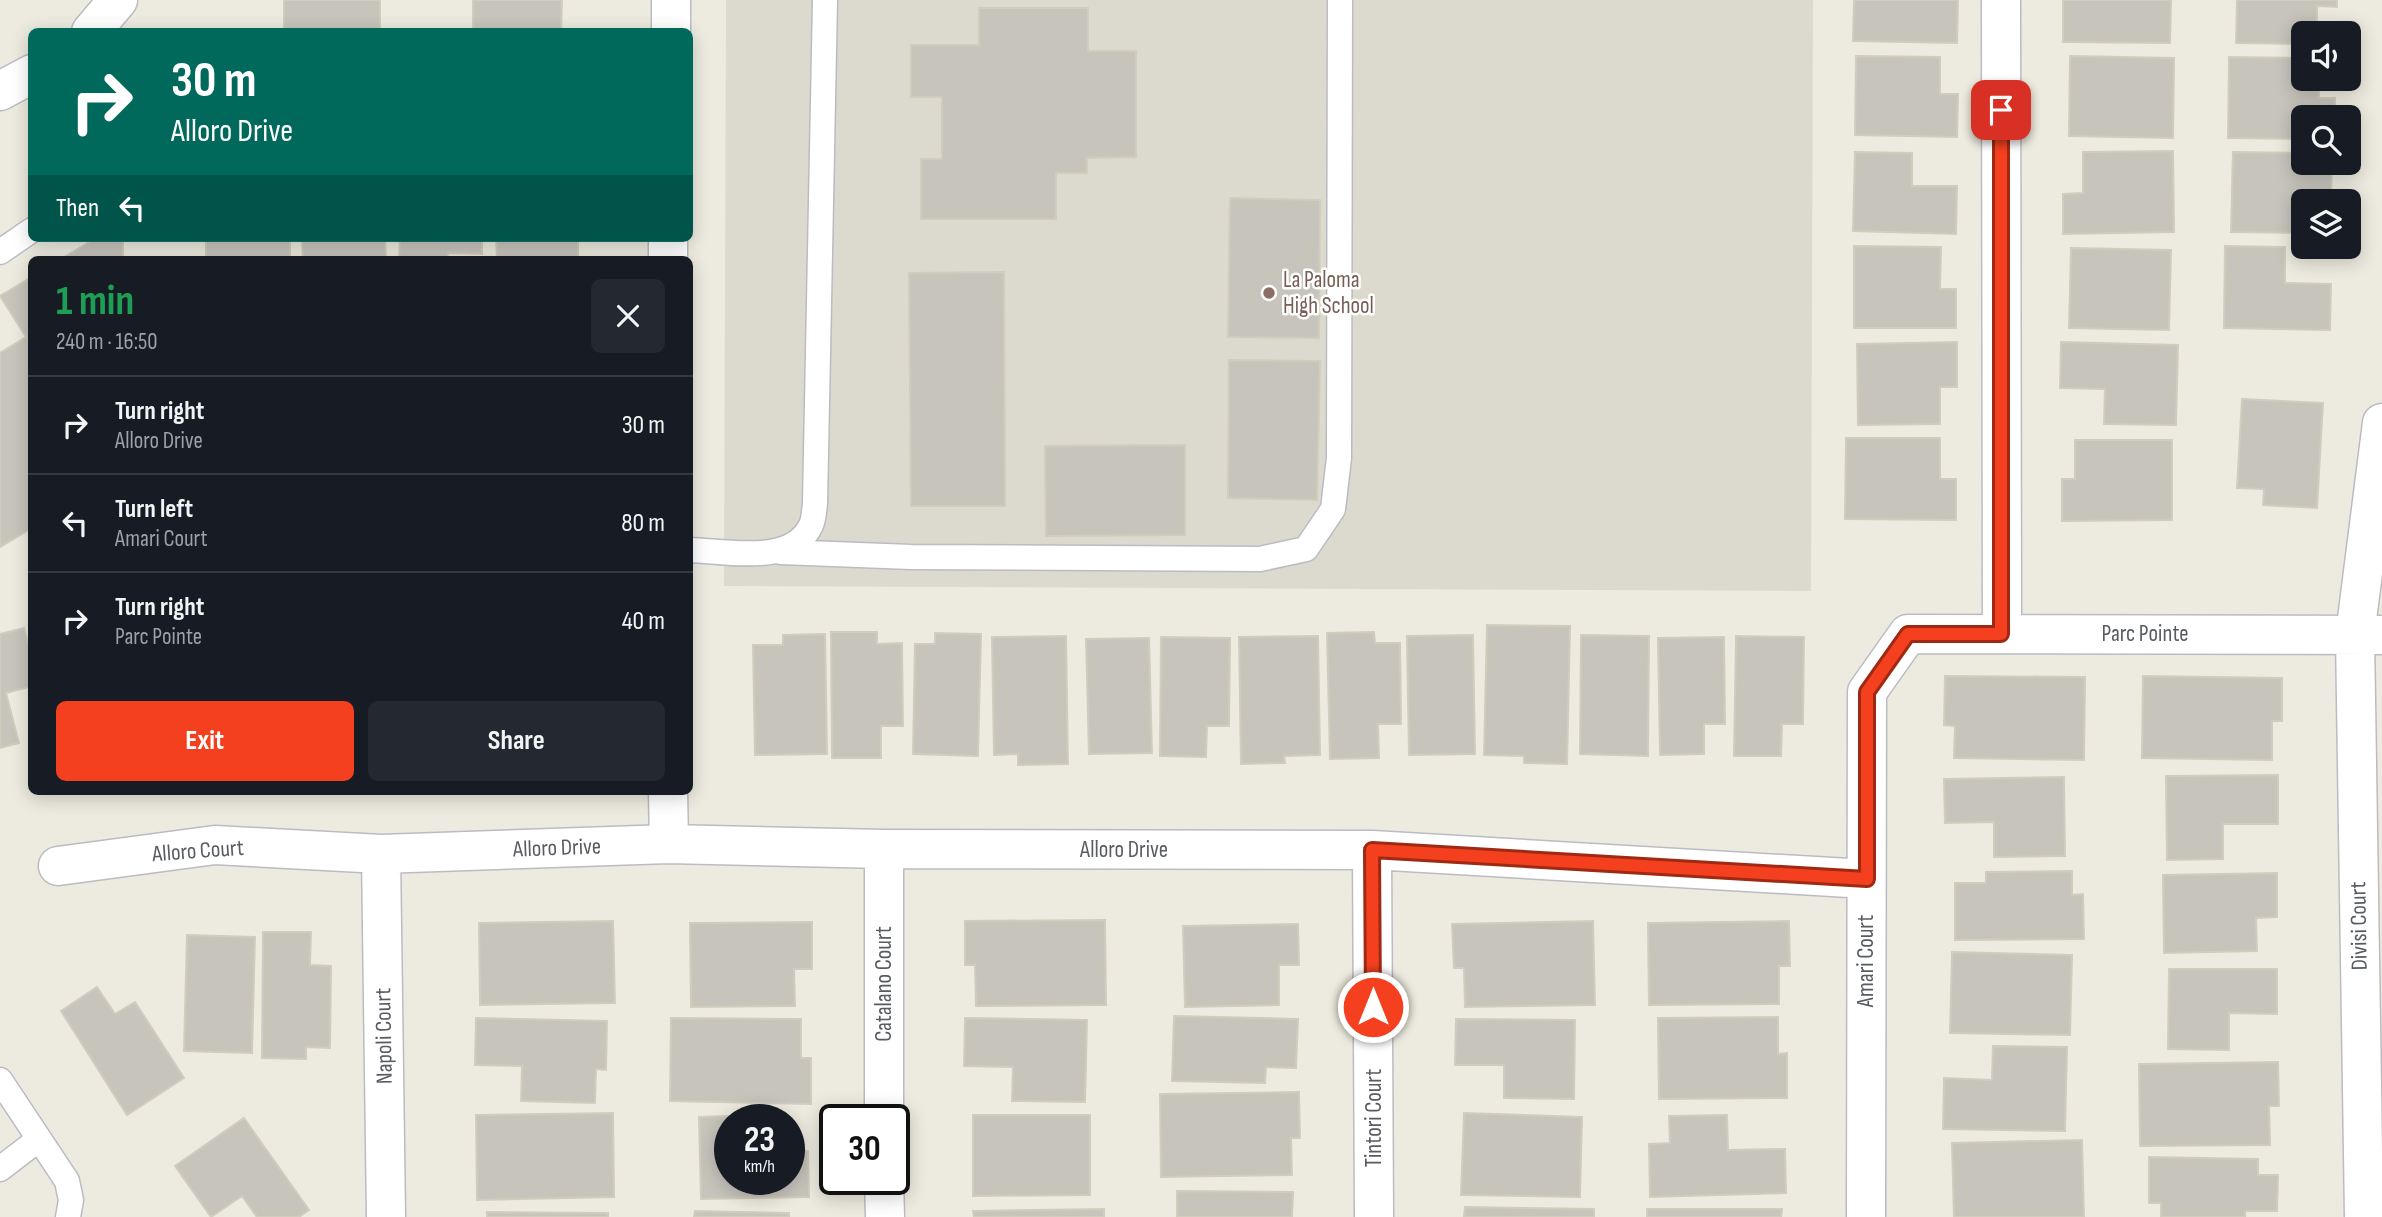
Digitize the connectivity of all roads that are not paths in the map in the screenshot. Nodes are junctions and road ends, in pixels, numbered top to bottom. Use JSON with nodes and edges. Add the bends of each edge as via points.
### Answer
{"nodes":[{"id":1,"x":118,"y":0,"type":"edge"},
{"id":2,"x":671,"y":0,"type":"edge"},
{"id":3,"x":825,"y":0,"type":"edge"},
{"id":4,"x":1340,"y":0,"type":"edge"},
{"id":5,"x":2001,"y":0,"type":"edge"},
{"id":6,"x":94,"y":28,"type":"edge"},
{"id":7,"x":671,"y":28,"type":"edge"},
{"id":8,"x":28,"y":76,"type":"edge"},
{"id":9,"x":0,"y":91,"type":"edge"},
{"id":10,"x":28,"y":233,"type":"edge"},
{"id":11,"x":0,"y":252,"type":"edge"},
{"id":12,"x":2382,"y":423,"type":"edge"},
{"id":13,"x":693,"y":550,"type":"edge"},
{"id":14,"x":780,"y":552,"type":"junction"},
{"id":15,"x":1908,"y":634,"type":"joint"},
{"id":16,"x":2001,"y":634,"type":"junction"},
{"id":17,"x":2368,"y":635,"type":"edge"},
{"id":18,"x":668,"y":795,"type":"edge"},
{"id":19,"x":669,"y":844,"type":"junction"},
{"id":20,"x":884,"y":849,"type":"junction"},
{"id":21,"x":1372,"y":850,"type":"junction"},
{"id":22,"x":381,"y":854,"type":"junction"},
{"id":23,"x":58,"y":866,"type":"dead end"},
{"id":24,"x":1867,"y":879,"type":"junction"},
{"id":25,"x":0,"y":1080,"type":"edge"},
{"id":26,"x":884,"y":1104,"type":"edge"},
{"id":27,"x":39,"y":1139,"type":"junction"},
{"id":28,"x":0,"y":1169,"type":"edge"},
{"id":29,"x":884,"y":1195,"type":"edge"},
{"id":30,"x":68,"y":1217,"type":"edge"},
{"id":31,"x":386,"y":1217,"type":"edge"},
{"id":32,"x":885,"y":1217,"type":"edge"},
{"id":33,"x":1374,"y":1217,"type":"edge"},
{"id":34,"x":1866,"y":1217,"type":"edge"},
{"id":35,"x":2364,"y":1217,"type":"edge"}],
"edges":[{"from":1,"to":6,"type":"street"},
{"from":2,"to":7,"type":"street"},
{"from":3,"to":14,"type":"lane","via":[[815,504],[812,524],[800,542]]},
{"from":4,"to":14,"type":"lane","via":[[1339,458],[1334,509],[1306,549],[1259,559]]},
{"from":5,"to":16,"type":"street"},
{"from":8,"to":9,"type":"street"},
{"from":10,"to":11,"type":"lane"},
{"from":12,"to":17,"type":"street","name":"Divisi Court"},
{"from":13,"to":14,"type":"lane"},
{"from":15,"to":16,"type":"street","name":"Parc Pointe"},
{"from":15,"to":24,"type":"street","name":"Amari Court","via":[[1867,692]]},
{"from":16,"to":17,"type":"street","name":"Parc Pointe"},
{"from":17,"to":35,"type":"street","name":"Divisi Court"},
{"from":18,"to":19,"type":"street"},
{"from":19,"to":20,"type":"street","name":"Alloro Drive"},
{"from":19,"to":22,"type":"street","name":"Alloro Drive"},
{"from":20,"to":21,"type":"street","name":"Alloro Drive"},
{"from":20,"to":26,"type":"street","name":"Catalano Court"},
{"from":21,"to":24,"type":"street","name":"Alloro Drive"},
{"from":21,"to":33,"type":"street","name":"Tintori Court"},
{"from":22,"to":23,"type":"street","name":"Alloro Court","via":[[215,845]]},
{"from":22,"to":31,"type":"street","name":"Napoli Court"},
{"from":24,"to":34,"type":"street","name":"Amari Court"},
{"from":25,"to":27,"type":"lane"},
{"from":27,"to":28,"type":"lane"},
{"from":27,"to":30,"type":"lane","via":[[67,1181]]},
{"from":29,"to":32,"type":"street"}]}
